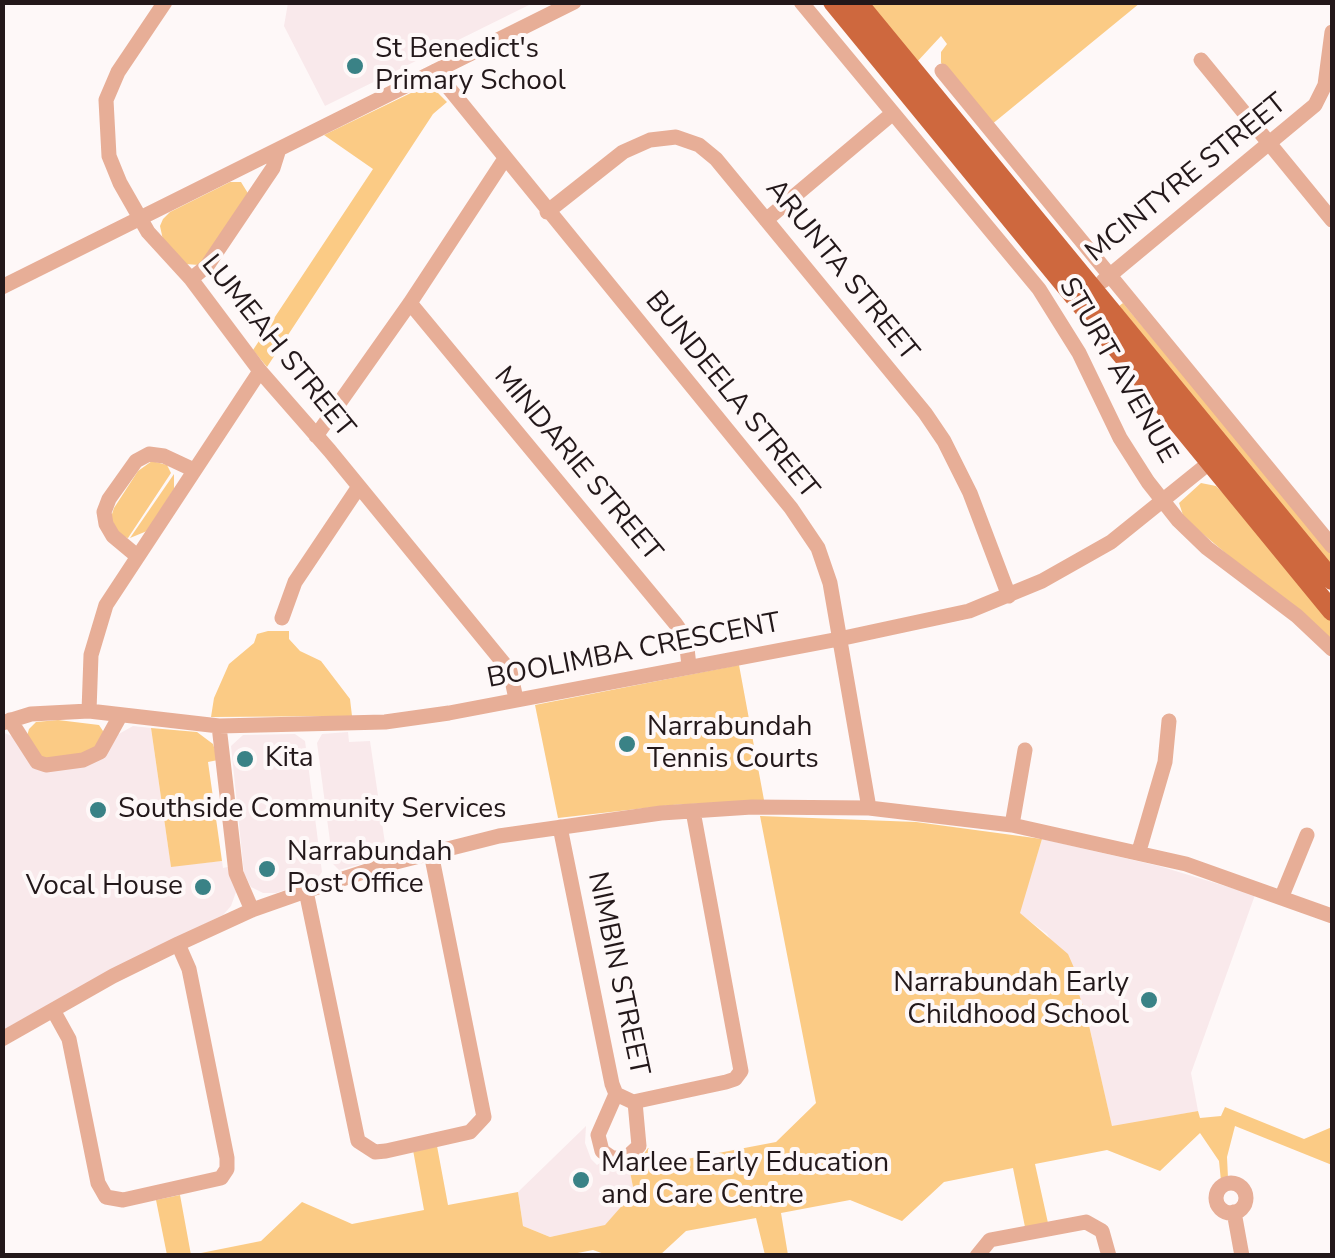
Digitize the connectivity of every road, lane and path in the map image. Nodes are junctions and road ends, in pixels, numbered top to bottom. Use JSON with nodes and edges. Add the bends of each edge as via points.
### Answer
{"nodes":[{"id":1,"x":164,"y":2,"type":"edge"},
{"id":2,"x":574,"y":2,"type":"edge"},
{"id":3,"x":801,"y":2,"type":"edge"},
{"id":4,"x":833,"y":2,"type":"edge"},
{"id":5,"x":858,"y":2,"type":"edge"},
{"id":6,"x":1332,"y":32,"type":"edge"},
{"id":7,"x":1201,"y":60,"type":"dead end"},
{"id":8,"x":435,"y":71,"type":"junction"},
{"id":9,"x":942,"y":71,"type":"dead end"},
{"id":10,"x":893,"y":113,"type":"junction"},
{"id":11,"x":1270,"y":144,"type":"junction"},
{"id":12,"x":279,"y":149,"type":"junction"},
{"id":13,"x":504,"y":160,"type":"junction"},
{"id":14,"x":235,"y":171,"type":"junction"},
{"id":15,"x":254,"y":194,"type":"junction"},
{"id":16,"x":546,"y":212,"type":"junction"},
{"id":17,"x":140,"y":219,"type":"junction"},
{"id":18,"x":766,"y":220,"type":"junction"},
{"id":19,"x":1332,"y":220,"type":"edge"},
{"id":20,"x":192,"y":278,"type":"junction"},
{"id":21,"x":2,"y":287,"type":"edge"},
{"id":22,"x":1094,"y":289,"type":"junction"},
{"id":23,"x":410,"y":303,"type":"junction"},
{"id":24,"x":260,"y":371,"type":"junction"},
{"id":25,"x":316,"y":436,"type":"junction"},
{"id":26,"x":1218,"y":456,"type":"junction"},
{"id":27,"x":194,"y":470,"type":"junction"},
{"id":28,"x":358,"y":488,"type":"junction"},
{"id":29,"x":1163,"y":501,"type":"junction"},
{"id":30,"x":1331,"y":540,"type":"edge"},
{"id":31,"x":138,"y":556,"type":"junction"},
{"id":32,"x":1332,"y":580,"type":"edge"},
{"id":33,"x":1009,"y":596,"type":"junction"},
{"id":34,"x":1332,"y":611,"type":"edge"},
{"id":35,"x":282,"y":618,"type":"dead end"},
{"id":36,"x":840,"y":639,"type":"junction"},
{"id":37,"x":1332,"y":650,"type":"edge"},
{"id":38,"x":689,"y":666,"type":"junction"},
{"id":39,"x":516,"y":699,"type":"junction"},
{"id":40,"x":89,"y":711,"type":"junction"},
{"id":41,"x":120,"y":716,"type":"junction"},
{"id":42,"x":6,"y":721,"type":"edge"},
{"id":43,"x":1168,"y":721,"type":"dead end"},
{"id":44,"x":220,"y":726,"type":"junction"},
{"id":45,"x":1025,"y":750,"type":"dead end"},
{"id":46,"x":869,"y":808,"type":"junction"},
{"id":47,"x":693,"y":811,"type":"junction"},
{"id":48,"x":1012,"y":825,"type":"junction"},
{"id":49,"x":560,"y":827,"type":"junction"},
{"id":50,"x":1307,"y":835,"type":"dead end"},
{"id":51,"x":1139,"y":851,"type":"junction"},
{"id":52,"x":431,"y":853,"type":"junction"},
{"id":53,"x":306,"y":890,"type":"junction"},
{"id":54,"x":1282,"y":896,"type":"junction"},
{"id":55,"x":252,"y":910,"type":"junction"},
{"id":56,"x":1332,"y":916,"type":"edge"},
{"id":57,"x":178,"y":944,"type":"junction"},
{"id":58,"x":54,"y":1010,"type":"junction"},
{"id":59,"x":2,"y":1039,"type":"edge"},
{"id":60,"x":616,"y":1094,"type":"junction"},
{"id":61,"x":635,"y":1102,"type":"junction"},
{"id":62,"x":1234,"y":1212,"type":"dead end"},
{"id":63,"x":977,"y":1256,"type":"edge"},
{"id":64,"x":1109,"y":1256,"type":"edge"},
{"id":65,"x":1242,"y":1256,"type":"edge"}],
"edges":[{"from":1,"to":17,"type":"street","name":"LUMEAH STREET","via":[[106,100],[109,156]]},
{"from":2,"to":8,"type":"street"},
{"from":3,"to":10,"type":"street","name":"STURT AVENUE"},
{"from":4,"to":22,"type":"main road","name":"STURT AVENUE"},
{"from":5,"to":22,"type":"main road","name":"STURT AVENUE"},
{"from":6,"to":11,"type":"street","name":"MCINTYRE STREET","via":[[1315,104]]},
{"from":7,"to":11,"type":"street"},
{"from":8,"to":12,"type":"street"},
{"from":8,"to":13,"type":"street","name":"BUNDEELA STREET"},
{"from":9,"to":22,"type":"street","name":"STURT AVENUE"},
{"from":10,"to":18,"type":"street"},
{"from":10,"to":29,"type":"street","name":"STURT AVENUE","via":[[1039,289],[1120,438]]},
{"from":11,"to":19,"type":"street"},
{"from":11,"to":22,"type":"street","name":"MCINTYRE STREET"},
{"from":12,"to":14,"type":"street"},
{"from":12,"to":15,"type":"street"},
{"from":13,"to":16,"type":"street","name":"BUNDEELA STREET"},
{"from":13,"to":23,"type":"street"},
{"from":14,"to":15,"type":"street"},
{"from":14,"to":17,"type":"street"},
{"from":15,"to":20,"type":"street"},
{"from":16,"to":18,"type":"street","name":"ARUNTA STREET","via":[[623,152],[676,137],[716,158]]},
{"from":16,"to":36,"type":"street","name":"BUNDEELA STREET","via":[[791,508],[818,548]]},
{"from":17,"to":20,"type":"street","name":"LUMEAH STREET"},
{"from":17,"to":21,"type":"street"},
{"from":18,"to":33,"type":"street","name":"ARUNTA STREET","via":[[926,413],[970,493]]},
{"from":20,"to":24,"type":"street","name":"LUMEAH STREET"},
{"from":22,"to":26,"type":"main road","name":"STURT AVENUE"},
{"from":22,"to":30,"type":"street","name":"STURT AVENUE"},
{"from":23,"to":25,"type":"street"},
{"from":23,"to":38,"type":"street","name":"MINDARIE STREET","via":[[674,622],[686,639]]},
{"from":24,"to":25,"type":"street","name":"LUMEAH STREET"},
{"from":24,"to":27,"type":"street"},
{"from":25,"to":28,"type":"street","name":"LUMEAH STREET"},
{"from":26,"to":29,"type":"street","name":"BOOLIMBA CRESCENT"},
{"from":26,"to":32,"type":"main road","name":"STURT AVENUE"},
{"from":26,"to":34,"type":"main road","name":"STURT AVENUE"},
{"from":27,"to":31,"type":"street"},
{"from":27,"to":31,"type":"street","via":[[148,454],[109,500],[106,524]]},
{"from":28,"to":35,"type":"street","via":[[295,582]]},
{"from":28,"to":39,"type":"street","name":"LUMEAH STREET","via":[[510,670]]},
{"from":29,"to":33,"type":"street","name":"BOOLIMBA CRESCENT","via":[[1111,542]]},
{"from":29,"to":37,"type":"street","name":"STURT AVENUE","via":[[1207,548]]},
{"from":31,"to":40,"type":"street","via":[[96,631]]},
{"from":33,"to":36,"type":"street","name":"BOOLIMBA CRESCENT"},
{"from":36,"to":38,"type":"street","name":"BOOLIMBA CRESCENT"},
{"from":36,"to":46,"type":"street","name":"BUNDEELA STREET"},
{"from":38,"to":39,"type":"street","name":"BOOLIMBA CRESCENT"},
{"from":39,"to":44,"type":"street","name":"BOOLIMBA CRESCENT","via":[[385,722]]},
{"from":40,"to":41,"type":"street","name":"BOOLIMBA CRESCENT"},
{"from":40,"to":42,"type":"street","name":"BOOLIMBA CRESCENT"},
{"from":41,"to":42,"type":"street","via":[[100,752],[46,765]]},
{"from":41,"to":44,"type":"street","name":"BOOLIMBA CRESCENT"},
{"from":43,"to":51,"type":"street","via":[[1164,762]]},
{"from":44,"to":55,"type":"street","via":[[236,873]]},
{"from":45,"to":48,"type":"street"},
{"from":46,"to":47,"type":"street"},
{"from":46,"to":48,"type":"street"},
{"from":47,"to":49,"type":"street"},
{"from":47,"to":61,"type":"street","name":"NIMBIN STREET","via":[[741,1071],[726,1082]]},
{"from":48,"to":51,"type":"street"},
{"from":49,"to":52,"type":"street"},
{"from":49,"to":60,"type":"street","name":"NIMBIN STREET"},
{"from":50,"to":54,"type":"street"},
{"from":51,"to":54,"type":"street"},
{"from":52,"to":53,"type":"street"},
{"from":52,"to":53,"type":"street","via":[[484,1118],[470,1132],[374,1152],[358,1141]]},
{"from":53,"to":55,"type":"street"},
{"from":54,"to":56,"type":"street"},
{"from":55,"to":57,"type":"street"},
{"from":57,"to":58,"type":"street"},
{"from":57,"to":58,"type":"street","via":[[190,969],[226,1158],[220,1178],[106,1198],[69,1039]]},
{"from":58,"to":59,"type":"street"},
{"from":60,"to":61,"type":"street","name":"NIMBIN STREET"},
{"from":60,"to":61,"type":"street","via":[[598,1135],[612,1158],[626,1158],[639,1146]]},
{"from":62,"to":65,"type":"street"},
{"from":63,"to":64,"type":"street","via":[[990,1240],[1086,1222],[1102,1231]]}]}
